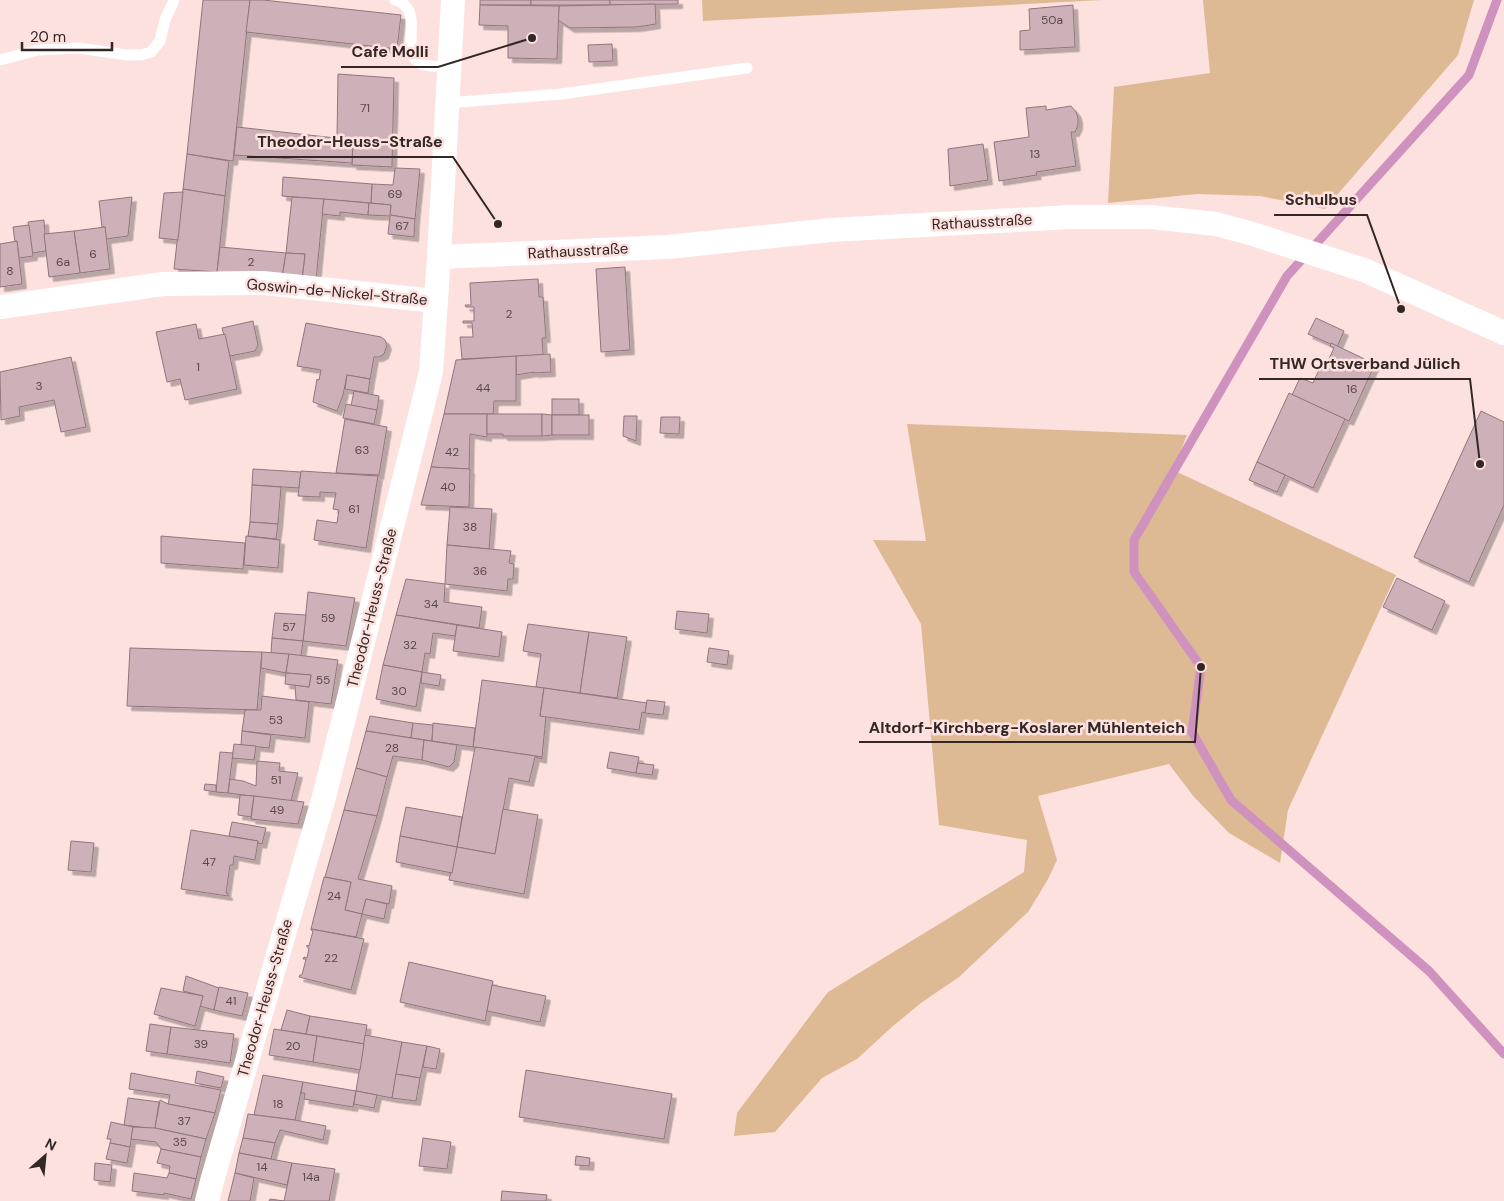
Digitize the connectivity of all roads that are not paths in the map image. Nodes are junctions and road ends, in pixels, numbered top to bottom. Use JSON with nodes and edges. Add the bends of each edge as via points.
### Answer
{"nodes":[{"id":1,"x":174,"y":0,"type":"edge"},
{"id":2,"x":395,"y":0,"type":"edge"},
{"id":3,"x":453,"y":0,"type":"edge"},
{"id":4,"x":0,"y":60,"type":"edge"},
{"id":5,"x":449,"y":66,"type":"junction"},
{"id":6,"x":747,"y":68,"type":"dead end"},
{"id":7,"x":447,"y":103,"type":"junction"},
{"id":8,"x":439,"y":257,"type":"junction"},
{"id":9,"x":436,"y":301,"type":"junction"},
{"id":10,"x":0,"y":307,"type":"edge"},
{"id":11,"x":1504,"y":333,"type":"edge"},
{"id":12,"x":208,"y":1201,"type":"edge"}],
"edges":[{"from":1,"to":4,"type":"lane","via":[[160,41],[151,52],[127,55],[79,48],[38,50]]},
{"from":2,"to":5,"type":"lane","via":[[408,8],[415,58],[427,66]]},
{"from":3,"to":5,"type":"street","name":"Theodor-Heuss-Straße"},
{"from":5,"to":7,"type":"street","name":"Theodor-Heuss-Straße"},
{"from":6,"to":7,"type":"lane","via":[[561,94]]},
{"from":7,"to":8,"type":"street","name":"Theodor-Heuss-Straße"},
{"from":8,"to":9,"type":"street","name":"Theodor-Heuss-Straße"},
{"from":8,"to":11,"type":"street","name":"Rathausstraße","via":[[668,247],[831,230],[1071,217],[1151,217],[1216,224],[1364,270]]},
{"from":9,"to":10,"type":"street","name":"Goswin-de-Nickel-Straße","via":[[263,283],[163,284]]},
{"from":9,"to":12,"type":"street","name":"Theodor-Heuss-Straße","via":[[431,372],[324,797]]}]}
